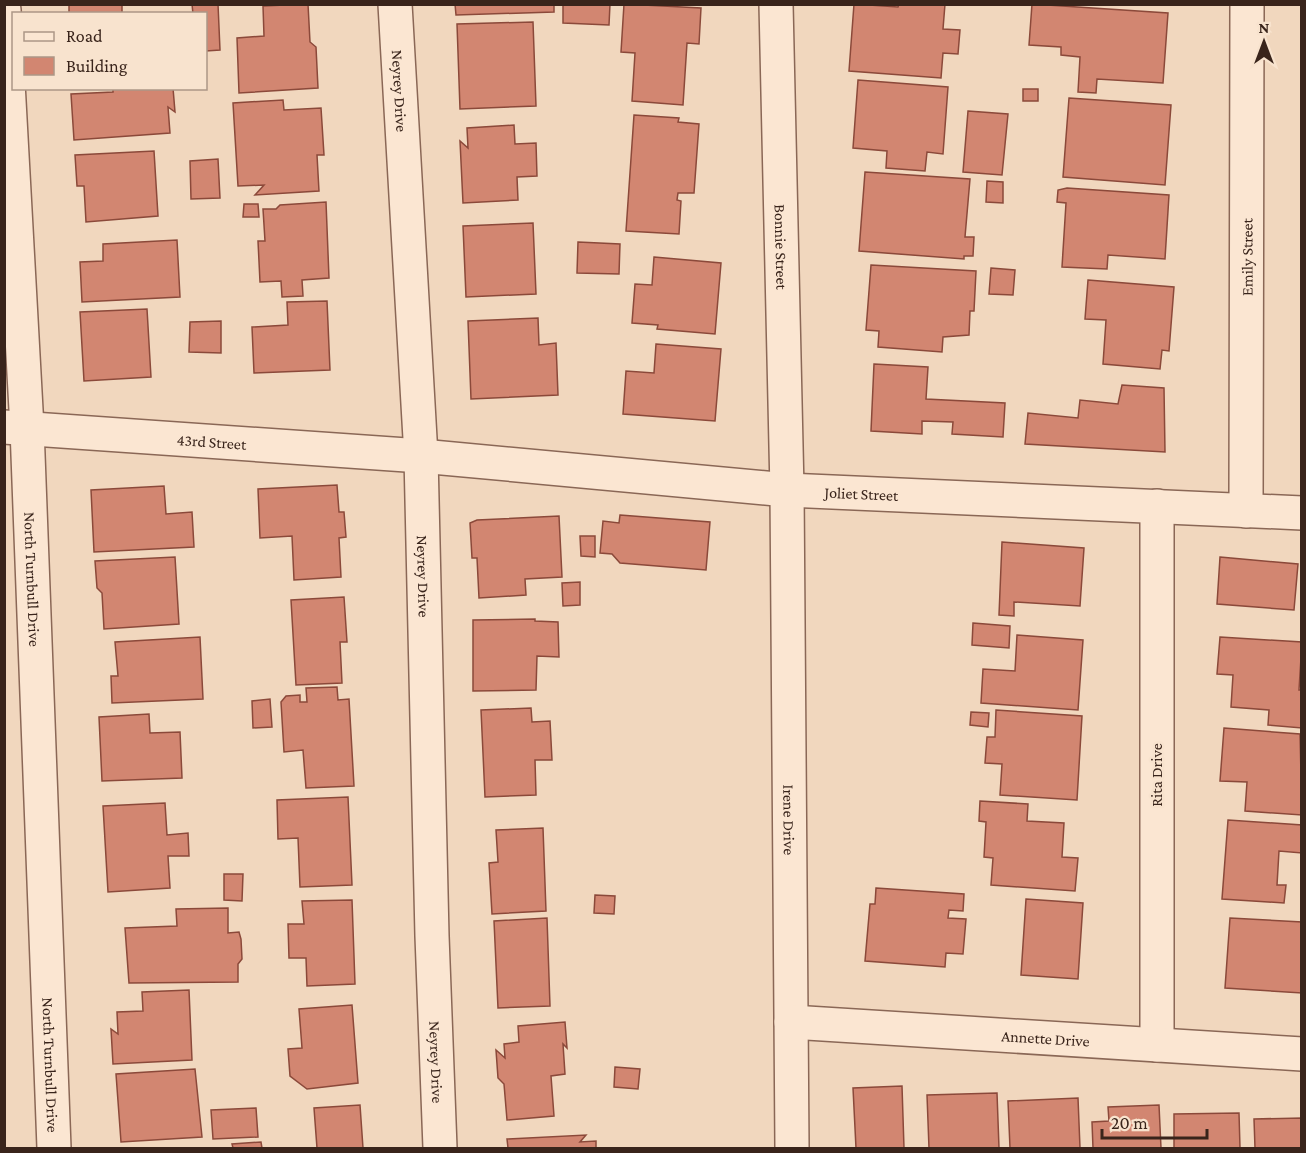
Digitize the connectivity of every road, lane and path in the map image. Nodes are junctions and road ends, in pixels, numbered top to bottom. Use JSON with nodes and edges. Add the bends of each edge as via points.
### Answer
{"nodes":[{"id":1,"x":395,"y":4,"type":"edge"},
{"id":2,"x":776,"y":4,"type":"edge"},
{"id":3,"x":1247,"y":4,"type":"edge"},
{"id":4,"x":4,"y":10,"type":"edge"},
{"id":5,"x":16,"y":427,"type":"edge"},
{"id":6,"x":421,"y":456,"type":"junction"},
{"id":7,"x":787,"y":490,"type":"junction"},
{"id":8,"x":1157,"y":506,"type":"junction"},
{"id":9,"x":1246,"y":511,"type":"junction"},
{"id":10,"x":1302,"y":513,"type":"edge"},
{"id":11,"x":791,"y":1022,"type":"junction"},
{"id":12,"x":1157,"y":1045,"type":"junction"},
{"id":13,"x":1302,"y":1054,"type":"edge"},
{"id":14,"x":54,"y":1149,"type":"edge"},
{"id":15,"x":440,"y":1149,"type":"edge"},
{"id":16,"x":792,"y":1149,"type":"edge"}],
"edges":[{"from":1,"to":6,"type":"street","name":"Neyrey Drive"},
{"from":2,"to":7,"type":"street","name":"Bonnie Street"},
{"from":3,"to":9,"type":"street","name":"Emily Street"},
{"from":4,"to":5,"type":"street","name":"North Turnbull Drive"},
{"from":5,"to":6,"type":"street","name":"43rd Street"},
{"from":5,"to":14,"type":"street","name":"North Turnbull Drive"},
{"from":6,"to":7,"type":"street","name":"Joliet Street"},
{"from":6,"to":15,"type":"street","name":"Neyrey Drive"},
{"from":7,"to":8,"type":"street","name":"Joliet Street"},
{"from":7,"to":11,"type":"street","name":"Irene Drive"},
{"from":8,"to":9,"type":"street","name":"Joliet Street"},
{"from":8,"to":12,"type":"street","name":"Rita Drive"},
{"from":9,"to":10,"type":"street","name":"Joliet Street"},
{"from":11,"to":12,"type":"street","name":"Annette Drive"},
{"from":11,"to":16,"type":"street","name":"Irene Drive"},
{"from":12,"to":13,"type":"street","name":"Annette Drive"}]}
